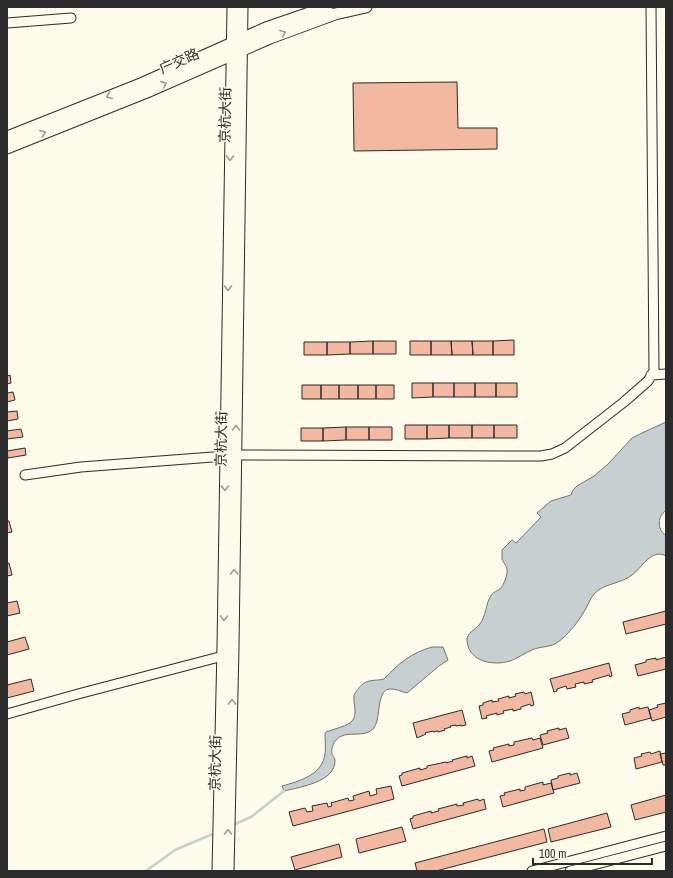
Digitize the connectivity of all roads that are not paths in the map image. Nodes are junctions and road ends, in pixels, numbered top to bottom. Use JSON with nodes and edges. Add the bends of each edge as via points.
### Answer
{"nodes":[{"id":1,"x":232,"y":7,"type":"edge"},
{"id":2,"x":242,"y":7,"type":"edge"},
{"id":3,"x":327,"y":7,"type":"edge"},
{"id":4,"x":366,"y":7,"type":"edge"},
{"id":5,"x":651,"y":7,"type":"edge"},
{"id":6,"x":71,"y":18,"type":"dead end"},
{"id":7,"x":7,"y":23,"type":"edge"},
{"id":8,"x":237,"y":47,"type":"junction"},
{"id":9,"x":7,"y":137,"type":"edge"},
{"id":10,"x":7,"y":148,"type":"edge"},
{"id":11,"x":666,"y":374,"type":"edge"},
{"id":12,"x":651,"y":375,"type":"junction"},
{"id":13,"x":231,"y":455,"type":"junction"},
{"id":14,"x":25,"y":475,"type":"dead end"},
{"id":15,"x":223,"y":656,"type":"junction"},
{"id":16,"x":7,"y":714,"type":"edge"},
{"id":17,"x":666,"y":836,"type":"edge"},
{"id":18,"x":666,"y":846,"type":"edge"},
{"id":19,"x":218,"y":871,"type":"edge"},
{"id":20,"x":228,"y":871,"type":"edge"},
{"id":21,"x":532,"y":871,"type":"edge"},
{"id":22,"x":570,"y":871,"type":"edge"}],
"edges":[{"from":1,"to":8,"type":"main road","name":"京杭大街"},
{"from":2,"to":8,"type":"main road","name":"京杭大街"},
{"from":3,"to":8,"type":"main road","name":"广交路","via":[[266,28]]},
{"from":8,"to":4,"type":"main road","name":"广交路","one_way":true,"via":[[270,38],[335,14]]},
{"from":5,"to":12,"type":"street","via":[[654,371]]},
{"from":6,"to":7,"type":"street"},
{"from":8,"to":9,"type":"main road","name":"广交路","one_way":true},
{"from":10,"to":8,"type":"main road","name":"广交路","one_way":true,"via":[[147,92]]},
{"from":8,"to":13,"type":"main road","name":"京杭大街"},
{"from":11,"to":12,"type":"street"},
{"from":12,"to":13,"type":"street","via":[[624,402],[565,448],[552,454]]},
{"from":13,"to":14,"type":"street","via":[[81,467]]},
{"from":13,"to":15,"type":"main road","name":"京杭大街","one_way":true},
{"from":20,"to":13,"type":"main road","name":"京杭大街","one_way":true,"via":[[233,647]]},
{"from":15,"to":16,"type":"street"},
{"from":15,"to":19,"type":"main road","name":"京杭大街"},
{"from":17,"to":21,"type":"street"},
{"from":18,"to":22,"type":"street"}]}
